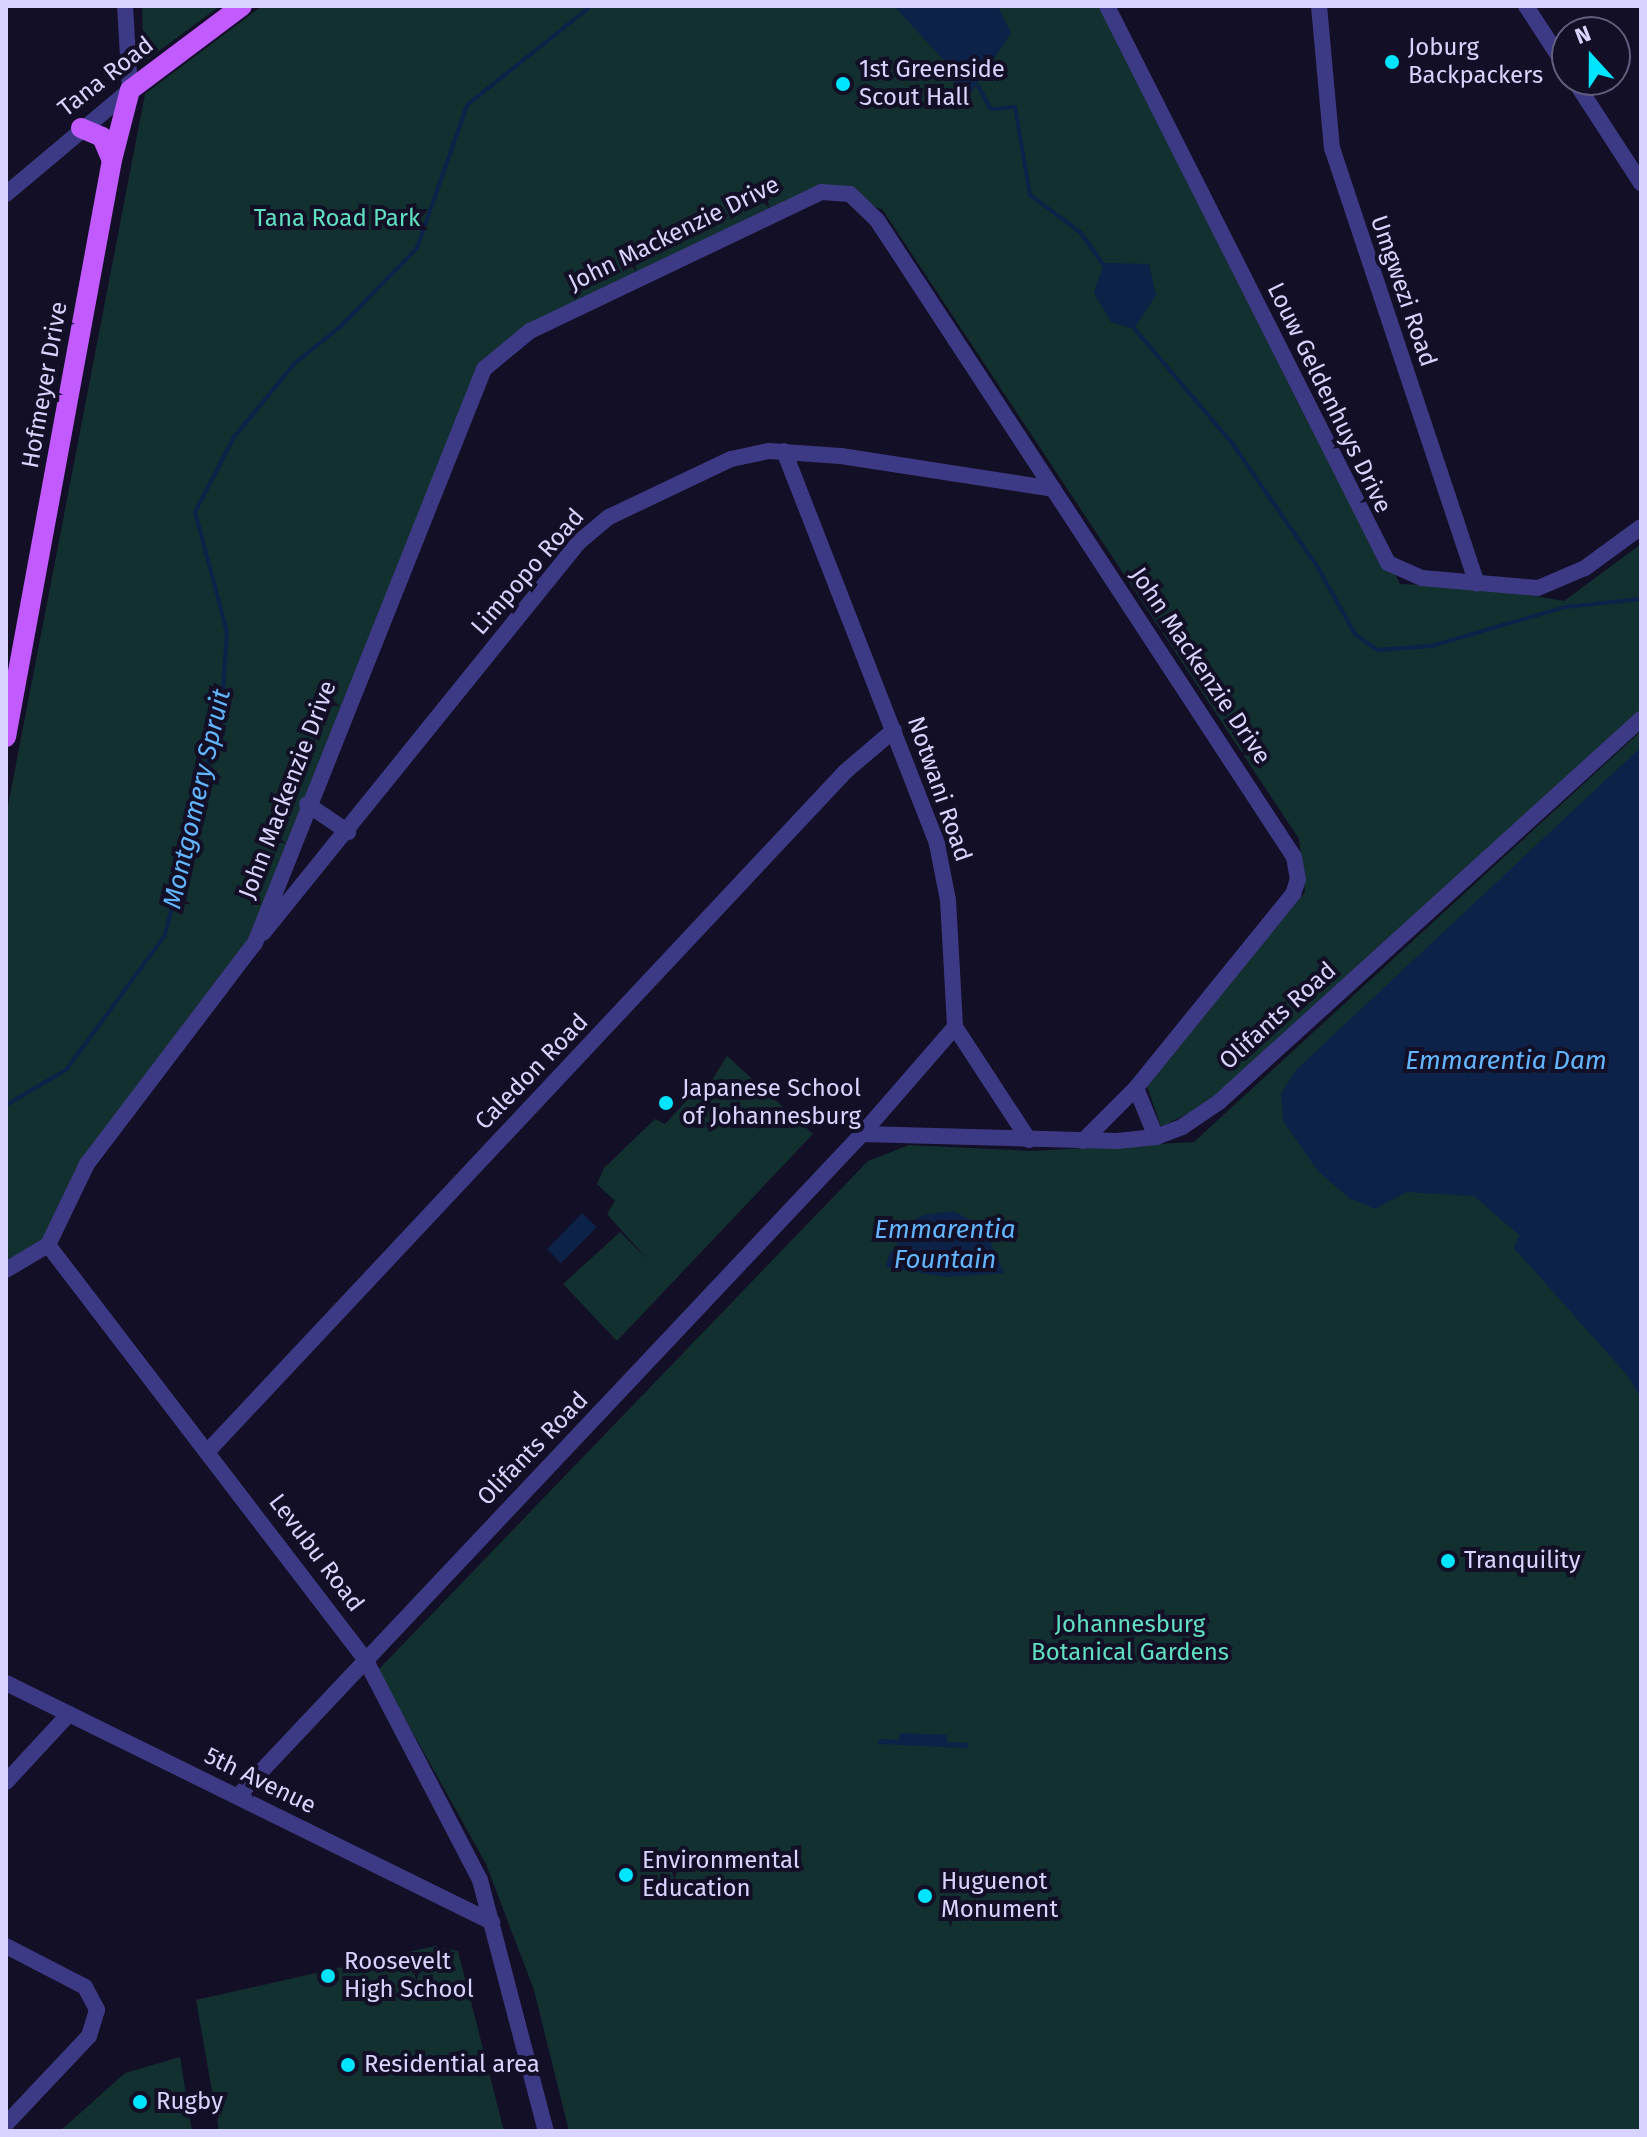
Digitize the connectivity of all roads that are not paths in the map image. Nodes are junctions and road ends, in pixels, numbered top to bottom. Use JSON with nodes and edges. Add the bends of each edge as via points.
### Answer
{"nodes":[{"id":1,"x":125,"y":6,"type":"edge"},
{"id":2,"x":242,"y":6,"type":"edge"},
{"id":3,"x":1107,"y":6,"type":"edge"},
{"id":4,"x":1319,"y":6,"type":"edge"},
{"id":5,"x":1526,"y":6,"type":"edge"},
{"id":6,"x":1551,"y":44,"type":"edge"},
{"id":7,"x":130,"y":90,"type":"junction"},
{"id":8,"x":1584,"y":96,"type":"edge"},
{"id":9,"x":81,"y":128,"type":"junction"},
{"id":10,"x":112,"y":160,"type":"junction"},
{"id":11,"x":1641,"y":183,"type":"edge"},
{"id":12,"x":6,"y":194,"type":"edge"},
{"id":13,"x":784,"y":451,"type":"junction"},
{"id":14,"x":1053,"y":489,"type":"junction"},
{"id":15,"x":1641,"y":527,"type":"edge"},
{"id":16,"x":1477,"y":583,"type":"junction"},
{"id":17,"x":12,"y":668,"type":"edge"},
{"id":18,"x":1641,"y":719,"type":"edge"},
{"id":19,"x":894,"y":730,"type":"junction"},
{"id":20,"x":6,"y":737,"type":"edge"},
{"id":21,"x":307,"y":804,"type":"junction"},
{"id":22,"x":348,"y":832,"type":"junction"},
{"id":23,"x":255,"y":943,"type":"junction"},
{"id":24,"x":955,"y":1027,"type":"junction"},
{"id":25,"x":1136,"y":1088,"type":"junction"},
{"id":26,"x":862,"y":1134,"type":"junction"},
{"id":27,"x":1156,"y":1137,"type":"junction"},
{"id":28,"x":1029,"y":1140,"type":"junction"},
{"id":29,"x":1083,"y":1141,"type":"junction"},
{"id":30,"x":48,"y":1245,"type":"junction"},
{"id":31,"x":6,"y":1270,"type":"edge"},
{"id":32,"x":208,"y":1451,"type":"junction"},
{"id":33,"x":365,"y":1659,"type":"junction"},
{"id":34,"x":6,"y":1683,"type":"edge"},
{"id":35,"x":69,"y":1714,"type":"junction"},
{"id":36,"x":6,"y":1782,"type":"edge"},
{"id":37,"x":238,"y":1796,"type":"junction"},
{"id":38,"x":492,"y":1922,"type":"junction"},
{"id":39,"x":6,"y":1946,"type":"edge"},
{"id":40,"x":6,"y":2124,"type":"edge"},
{"id":41,"x":546,"y":2131,"type":"edge"}],
"edges":[{"from":1,"to":7,"type":"street"},
{"from":2,"to":7,"type":"main road","name":"Tana Road"},
{"from":3,"to":16,"type":"street","name":"Louw Geldenhuys Drive","via":[[1379,552],[1405,574]]},
{"from":4,"to":16,"type":"street","name":"Umgwezi Road","via":[[1332,148]]},
{"from":5,"to":6,"type":"street"},
{"from":7,"to":9,"type":"street","name":"Tana Road"},
{"from":7,"to":10,"type":"main road","name":"Hofmeyer Drive"},
{"from":8,"to":11,"type":"street"},
{"from":9,"to":10,"type":"main road","via":[[102,137]]},
{"from":9,"to":12,"type":"street","name":"Tana Road"},
{"from":10,"to":17,"type":"main road","name":"Hofmeyer Drive"},
{"from":13,"to":14,"type":"street","name":"Limpopo Road"},
{"from":13,"to":19,"type":"street","name":"Notwani Road"},
{"from":13,"to":22,"type":"street","name":"Limpopo Road","via":[[731,459],[589,531]]},
{"from":14,"to":21,"type":"street","name":"John Mackenzie Drive","via":[[877,220],[846,192],[808,197],[530,331],[484,369]]},
{"from":14,"to":25,"type":"street","name":"John Mackenzie Drive","via":[[1283,833],[1297,871],[1293,894]]},
{"from":15,"to":16,"type":"street","name":"Louw Geldenhuys Drive","via":[[1557,582],[1521,589]]},
{"from":17,"to":20,"type":"main road","name":"Hofmeyer Drive"},
{"from":18,"to":27,"type":"street","name":"Olifants Road","via":[[1219,1102]]},
{"from":19,"to":24,"type":"street","name":"Notwani Road","via":[[944,873]]},
{"from":19,"to":32,"type":"street","name":"Caledon Road","via":[[852,765]]},
{"from":21,"to":22,"type":"street"},
{"from":21,"to":23,"type":"street","name":"John Mackenzie Drive"},
{"from":22,"to":23,"type":"street","name":"Limpopo Road"},
{"from":23,"to":30,"type":"street","name":"John Mackenzie Drive","via":[[87,1164]]},
{"from":24,"to":26,"type":"street","name":"Olifants Road"},
{"from":24,"to":28,"type":"street","name":"Notwani Road"},
{"from":25,"to":27,"type":"street"},
{"from":25,"to":29,"type":"street","name":"John Mackenzie Drive"},
{"from":26,"to":28,"type":"street","name":"Olifants Road"},
{"from":26,"to":33,"type":"street","name":"Olifants Road"},
{"from":27,"to":29,"type":"street","name":"Olifants Road"},
{"from":28,"to":29,"type":"street","name":"Olifants Road"},
{"from":30,"to":31,"type":"street"},
{"from":30,"to":32,"type":"street","name":"Levubu Road"},
{"from":32,"to":33,"type":"street","name":"Levubu Road"},
{"from":33,"to":37,"type":"street","name":"Olifants Road"},
{"from":33,"to":38,"type":"street","name":"Levubu Road","via":[[468,1854]]},
{"from":34,"to":35,"type":"street","name":"5th Avenue"},
{"from":35,"to":36,"type":"street"},
{"from":35,"to":37,"type":"street","name":"5th Avenue"},
{"from":37,"to":38,"type":"street","name":"5th Avenue"},
{"from":38,"to":41,"type":"street","name":"Levubu Road"},
{"from":39,"to":40,"type":"street","via":[[76,1981],[95,2002],[89,2036]]}]}
